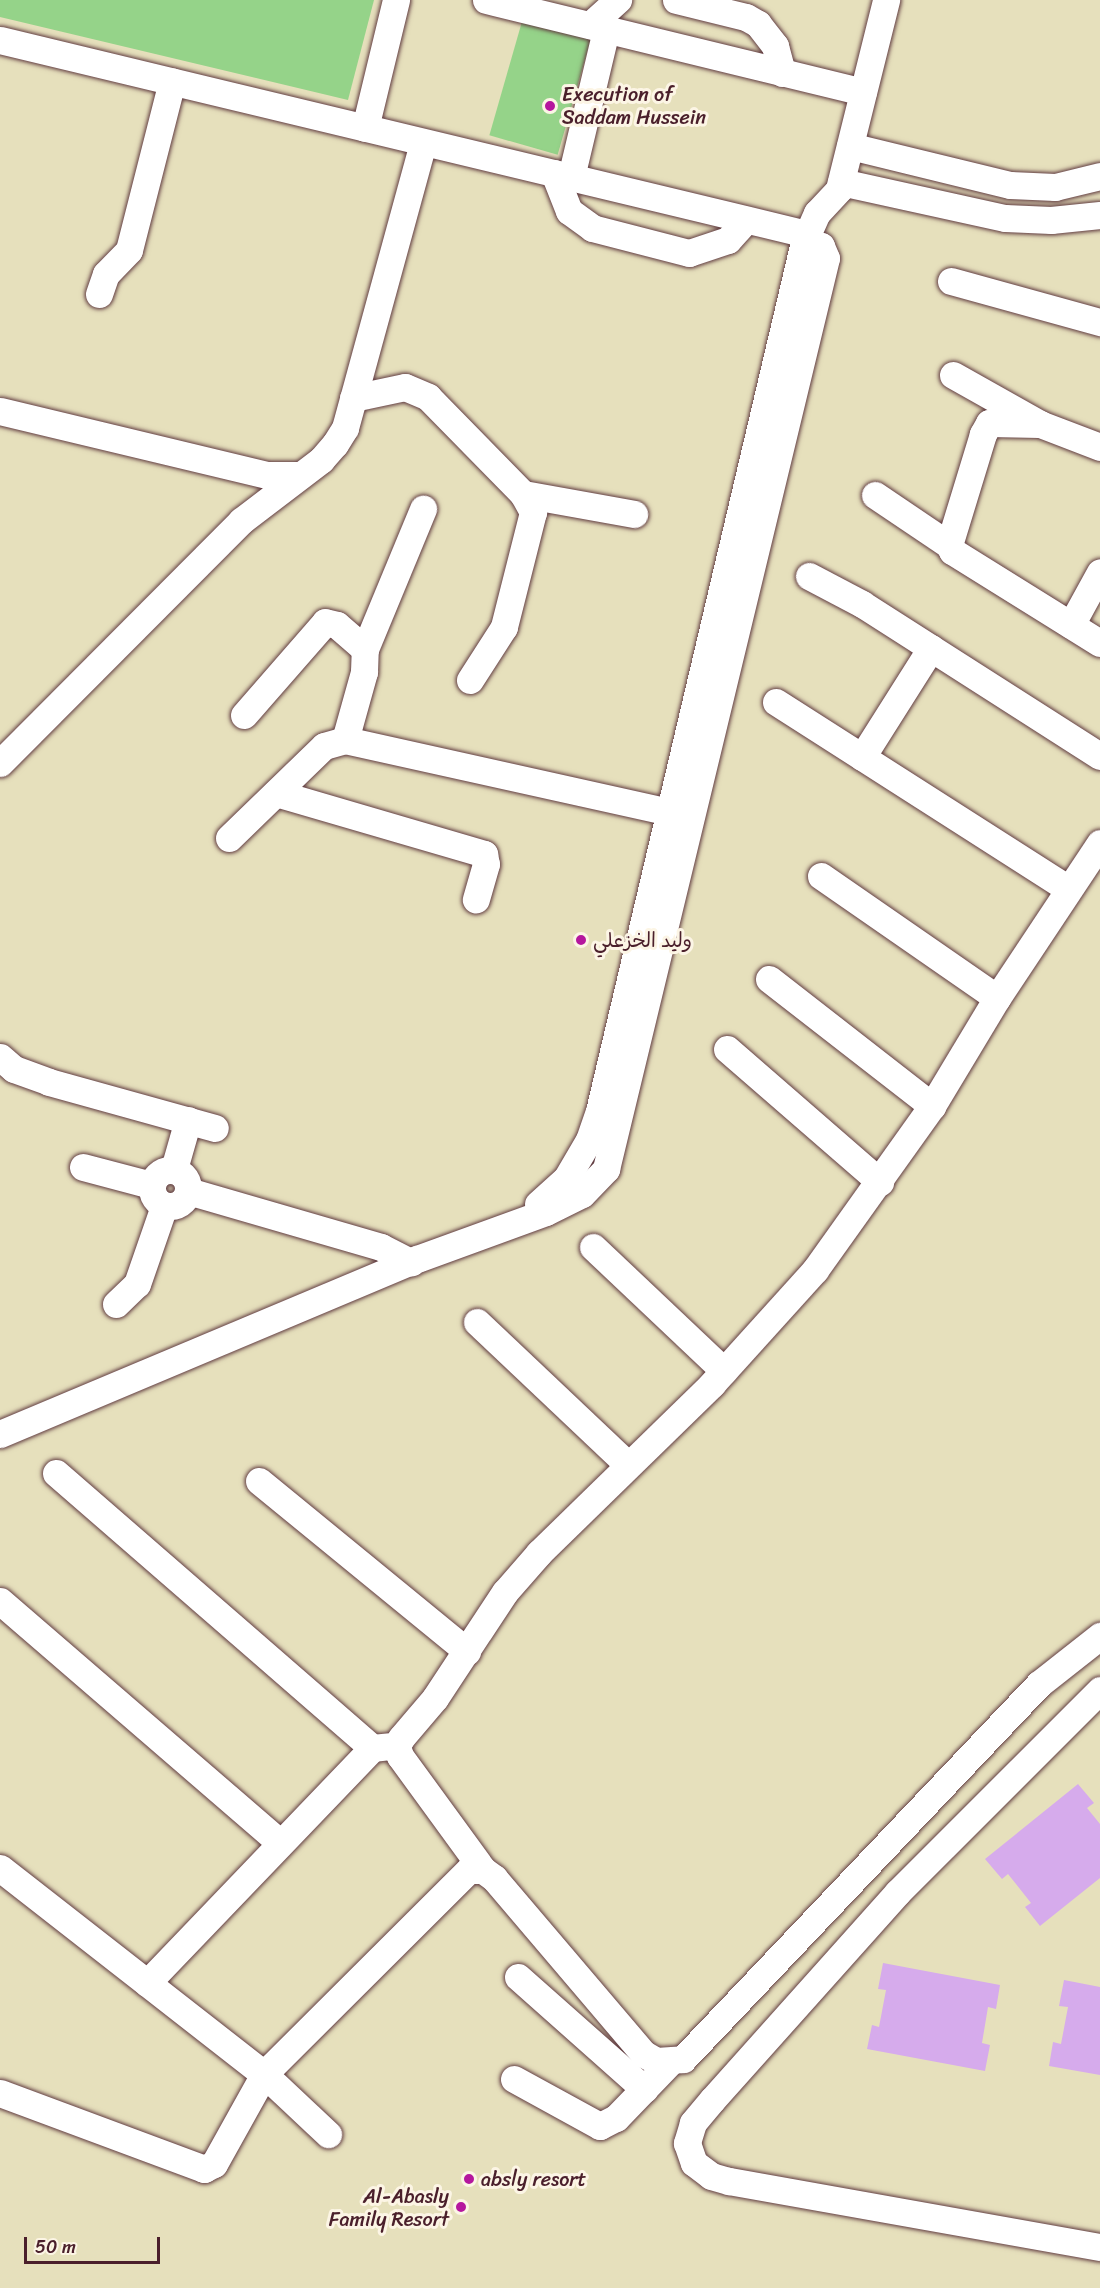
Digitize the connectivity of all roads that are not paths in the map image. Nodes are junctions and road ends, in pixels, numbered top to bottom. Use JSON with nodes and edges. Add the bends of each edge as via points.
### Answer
{"nodes":[{"id":1,"x":396,"y":0,"type":"edge"},
{"id":2,"x":486,"y":0,"type":"edge"},
{"id":3,"x":618,"y":0,"type":"edge"},
{"id":4,"x":676,"y":0,"type":"edge"},
{"id":5,"x":886,"y":0,"type":"edge"},
{"id":6,"x":598,"y":28,"type":"junction"},
{"id":7,"x":0,"y":40,"type":"edge"},
{"id":8,"x":782,"y":73,"type":"junction"},
{"id":9,"x":172,"y":81,"type":"junction"},
{"id":10,"x":863,"y":92,"type":"junction"},
{"id":11,"x":364,"y":128,"type":"junction"},
{"id":12,"x":423,"y":142,"type":"junction"},
{"id":13,"x":850,"y":146,"type":"junction"},
{"id":14,"x":563,"y":175,"type":"junction"},
{"id":15,"x":1100,"y":176,"type":"edge"},
{"id":16,"x":841,"y":182,"type":"junction"},
{"id":17,"x":1100,"y":215,"type":"edge"},
{"id":18,"x":746,"y":220,"type":"junction"},
{"id":19,"x":806,"y":238,"type":"junction"},
{"id":20,"x":951,"y":281,"type":"dead end"},
{"id":21,"x":99,"y":294,"type":"dead end"},
{"id":22,"x":1100,"y":322,"type":"edge"},
{"id":23,"x":953,"y":375,"type":"dead end"},
{"id":24,"x":353,"y":398,"type":"junction"},
{"id":25,"x":0,"y":411,"type":"edge"},
{"id":26,"x":1040,"y":424,"type":"junction"},
{"id":27,"x":1100,"y":447,"type":"edge"},
{"id":28,"x":300,"y":475,"type":"junction"},
{"id":29,"x":523,"y":494,"type":"junction"},
{"id":30,"x":875,"y":495,"type":"dead end"},
{"id":31,"x":423,"y":509,"type":"dead end"},
{"id":32,"x":634,"y":514,"type":"dead end"},
{"id":33,"x":949,"y":545,"type":"junction"},
{"id":34,"x":1100,"y":572,"type":"edge"},
{"id":35,"x":809,"y":576,"type":"dead end"},
{"id":36,"x":1071,"y":625,"type":"junction"},
{"id":37,"x":1100,"y":643,"type":"edge"},
{"id":38,"x":930,"y":648,"type":"junction"},
{"id":39,"x":365,"y":649,"type":"junction"},
{"id":40,"x":470,"y":680,"type":"dead end"},
{"id":41,"x":776,"y":702,"type":"dead end"},
{"id":42,"x":244,"y":715,"type":"dead end"},
{"id":43,"x":345,"y":740,"type":"junction"},
{"id":44,"x":1100,"y":756,"type":"edge"},
{"id":45,"x":861,"y":757,"type":"junction"},
{"id":46,"x":0,"y":763,"type":"edge"},
{"id":47,"x":276,"y":793,"type":"junction"},
{"id":48,"x":669,"y":812,"type":"junction"},
{"id":49,"x":229,"y":838,"type":"dead end"},
{"id":50,"x":1100,"y":843,"type":"edge"},
{"id":51,"x":821,"y":876,"type":"dead end"},
{"id":52,"x":1068,"y":889,"type":"junction"},
{"id":53,"x":476,"y":900,"type":"dead end"},
{"id":54,"x":769,"y":979,"type":"dead end"},
{"id":55,"x":997,"y":998,"type":"junction"},
{"id":56,"x":727,"y":1049,"type":"dead end"},
{"id":57,"x":0,"y":1057,"type":"edge"},
{"id":58,"x":932,"y":1106,"type":"junction"},
{"id":59,"x":188,"y":1120,"type":"junction"},
{"id":60,"x":215,"y":1128,"type":"dead end"},
{"id":61,"x":83,"y":1167,"type":"dead end"},
{"id":62,"x":181,"y":1180,"type":"junction"},
{"id":63,"x":880,"y":1182,"type":"junction"},
{"id":64,"x":158,"y":1195,"type":"junction"},
{"id":65,"x":495,"y":1229,"type":"junction"},
{"id":66,"x":593,"y":1247,"type":"dead end"},
{"id":67,"x":411,"y":1262,"type":"junction"},
{"id":68,"x":116,"y":1304,"type":"dead end"},
{"id":69,"x":477,"y":1322,"type":"dead end"},
{"id":70,"x":724,"y":1371,"type":"junction"},
{"id":71,"x":0,"y":1434,"type":"edge"},
{"id":72,"x":627,"y":1465,"type":"junction"},
{"id":73,"x":56,"y":1473,"type":"dead end"},
{"id":74,"x":259,"y":1481,"type":"dead end"},
{"id":75,"x":0,"y":1601,"type":"edge"},
{"id":76,"x":1100,"y":1636,"type":"edge"},
{"id":77,"x":467,"y":1651,"type":"junction"},
{"id":78,"x":1100,"y":1690,"type":"edge"},
{"id":79,"x":385,"y":1747,"type":"junction"},
{"id":80,"x":280,"y":1844,"type":"junction"},
{"id":81,"x":0,"y":1868,"type":"edge"},
{"id":82,"x":483,"y":1870,"type":"junction"},
{"id":83,"x":518,"y":1977,"type":"dead end"},
{"id":84,"x":147,"y":1983,"type":"junction"},
{"id":85,"x":670,"y":2062,"type":"junction"},
{"id":86,"x":264,"y":2073,"type":"junction"},
{"id":87,"x":514,"y":2079,"type":"dead end"},
{"id":88,"x":644,"y":2090,"type":"junction"},
{"id":89,"x":0,"y":2093,"type":"edge"},
{"id":90,"x":328,"y":2134,"type":"dead end"},
{"id":91,"x":1100,"y":2247,"type":"edge"}],
"edges":[{"from":1,"to":11,"type":"street"},
{"from":2,"to":6,"type":"street"},
{"from":3,"to":6,"type":"street"},
{"from":4,"to":8,"type":"street","via":[[746,17],[758,24],[775,46]]},
{"from":5,"to":10,"type":"street"},
{"from":6,"to":8,"type":"street"},
{"from":6,"to":14,"type":"street"},
{"from":7,"to":9,"type":"street"},
{"from":8,"to":10,"type":"street"},
{"from":9,"to":11,"type":"street"},
{"from":9,"to":21,"type":"street","via":[[129,250],[106,274]]},
{"from":10,"to":13,"type":"street"},
{"from":11,"to":12,"type":"street"},
{"from":12,"to":14,"type":"street"},
{"from":12,"to":24,"type":"street"},
{"from":13,"to":15,"type":"street","via":[[1010,185],[1056,187]]},
{"from":13,"to":16,"type":"street"},
{"from":14,"to":18,"type":"street"},
{"from":14,"to":18,"type":"street","via":[[569,211],[591,228],[688,253],[716,247]]},
{"from":16,"to":17,"type":"street","via":[[1005,218],[1051,220]]},
{"from":16,"to":19,"type":"street"},
{"from":18,"to":19,"type":"street"},
{"from":19,"to":48,"type":"street"},
{"from":19,"to":65,"type":"street","via":[[821,246],[826,258],[613,1149],[606,1169],[582,1194],[546,1212]]},
{"from":20,"to":22,"type":"street"},
{"from":23,"to":26,"type":"street"},
{"from":24,"to":28,"type":"street","via":[[345,428],[335,444]]},
{"from":24,"to":29,"type":"street","via":[[405,387],[428,397]]},
{"from":25,"to":28,"type":"street","via":[[267,475]]},
{"from":26,"to":27,"type":"street"},
{"from":26,"to":33,"type":"street","via":[[989,423]]},
{"from":28,"to":46,"type":"street","via":[[241,521]]},
{"from":29,"to":32,"type":"street"},
{"from":29,"to":40,"type":"street","via":[[533,512],[504,627]]},
{"from":30,"to":33,"type":"street"},
{"from":31,"to":39,"type":"street"},
{"from":33,"to":36,"type":"street","via":[[952,551]]},
{"from":34,"to":36,"type":"street"},
{"from":35,"to":38,"type":"street"},
{"from":36,"to":37,"type":"street"},
{"from":38,"to":44,"type":"street"},
{"from":38,"to":45,"type":"street"},
{"from":39,"to":42,"type":"street","via":[[337,625],[325,622]]},
{"from":39,"to":43,"type":"street","via":[[364,672]]},
{"from":41,"to":45,"type":"street"},
{"from":43,"to":47,"type":"street","via":[[324,746]]},
{"from":43,"to":48,"type":"street"},
{"from":45,"to":52,"type":"street"},
{"from":47,"to":49,"type":"street"},
{"from":47,"to":53,"type":"street","via":[[484,854],[486,864]]},
{"from":48,"to":65,"type":"street","via":[[589,1140],[566,1179],[552,1194]]},
{"from":50,"to":52,"type":"street"},
{"from":51,"to":55,"type":"street"},
{"from":52,"to":55,"type":"street"},
{"from":54,"to":58,"type":"street"},
{"from":55,"to":58,"type":"street"},
{"from":56,"to":63,"type":"street"},
{"from":57,"to":59,"type":"street","via":[[14,1069],[49,1082]]},
{"from":58,"to":63,"type":"street"},
{"from":59,"to":60,"type":"street"},
{"from":59,"to":62,"type":"street"},
{"from":61,"to":64,"type":"street"},
{"from":62,"to":64,"type":"street","via":[[184,1201]]},
{"from":62,"to":67,"type":"street","via":[[381,1247]]},
{"from":63,"to":70,"type":"street","via":[[815,1270]]},
{"from":64,"to":68,"type":"street","via":[[137,1284]]},
{"from":65,"to":67,"type":"street"},
{"from":66,"to":70,"type":"street"},
{"from":67,"to":71,"type":"street"},
{"from":69,"to":72,"type":"street"},
{"from":70,"to":72,"type":"street"},
{"from":72,"to":77,"type":"street","via":[[505,1592]]},
{"from":73,"to":79,"type":"street"},
{"from":74,"to":77,"type":"street"},
{"from":75,"to":80,"type":"street"},
{"from":76,"to":85,"type":"street","via":[[1039,1684],[694,2050]]},
{"from":77,"to":79,"type":"street"},
{"from":78,"to":91,"type":"street","via":[[898,1892],[712,2100],[693,2123],[687,2143],[694,2163],[711,2176],[729,2181]]},
{"from":79,"to":80,"type":"street"},
{"from":79,"to":82,"type":"street","via":[[417,1780]]},
{"from":80,"to":84,"type":"street"},
{"from":81,"to":84,"type":"street"},
{"from":82,"to":85,"type":"street","via":[[494,1878],[632,2043],[656,2061]]},
{"from":82,"to":86,"type":"street","via":[[470,1870]]},
{"from":83,"to":88,"type":"street"},
{"from":84,"to":86,"type":"street"},
{"from":85,"to":88,"type":"street"},
{"from":86,"to":89,"type":"street","via":[[214,2164],[204,2169]]},
{"from":86,"to":90,"type":"street"},
{"from":87,"to":88,"type":"street","via":[[600,2126],[616,2118]]}]}
